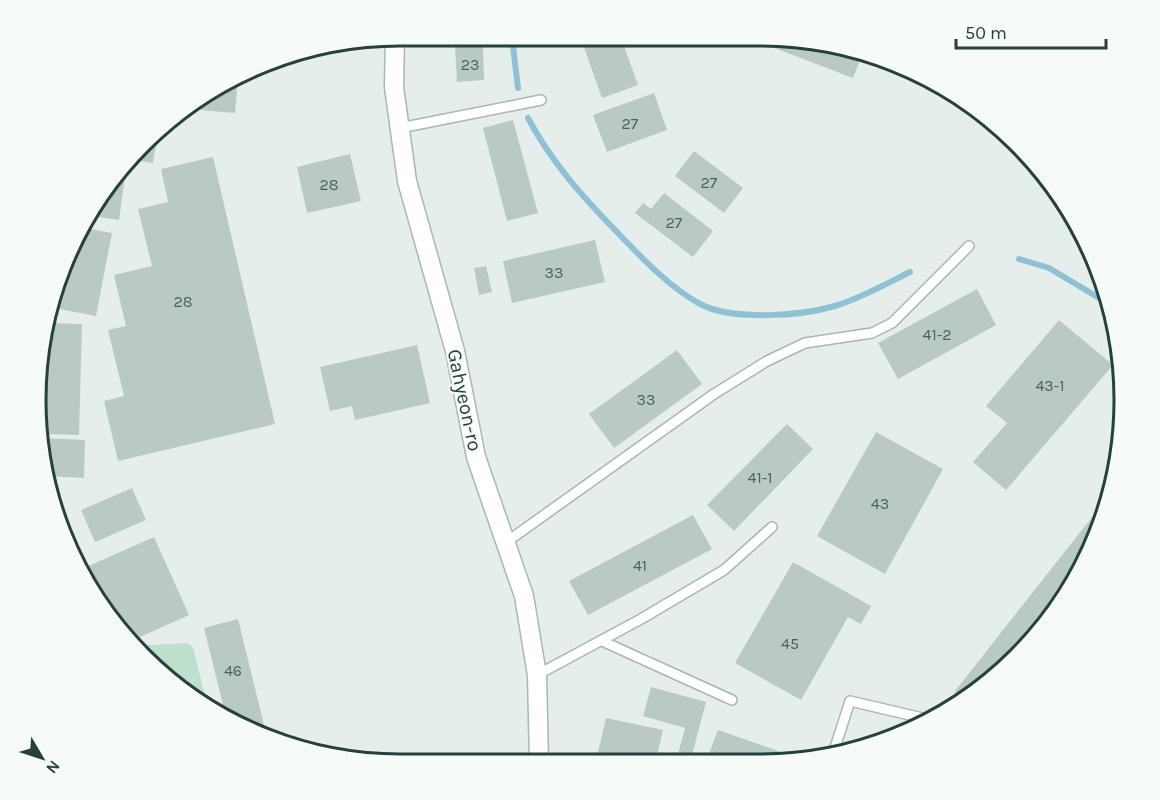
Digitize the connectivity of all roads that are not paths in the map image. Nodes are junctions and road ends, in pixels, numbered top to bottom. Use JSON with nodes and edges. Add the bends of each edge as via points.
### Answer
{"nodes":[{"id":1,"x":395,"y":46,"type":"edge"},
{"id":2,"x":541,"y":100,"type":"dead end"},
{"id":3,"x":400,"y":128,"type":"junction"},
{"id":4,"x":969,"y":246,"type":"dead end"},
{"id":5,"x":772,"y":527,"type":"dead end"},
{"id":6,"x":505,"y":543,"type":"junction"},
{"id":7,"x":602,"y":641,"type":"junction"},
{"id":8,"x":537,"y":675,"type":"junction"},
{"id":9,"x":732,"y":699,"type":"dead end"},
{"id":10,"x":917,"y":717,"type":"edge"},
{"id":11,"x":836,"y":745,"type":"edge"},
{"id":12,"x":539,"y":754,"type":"edge"}],
"edges":[{"from":1,"to":3,"type":"street","name":"Gahyeon-ro","via":[[394,87]]},
{"from":2,"to":3,"type":"lane"},
{"from":3,"to":6,"type":"street","name":"Gahyeon-ro","via":[[407,181],[455,351],[476,457]]},
{"from":4,"to":6,"type":"lane","via":[[892,323],[872,333],[805,343],[767,361],[714,394]]},
{"from":5,"to":7,"type":"lane","via":[[724,570]]},
{"from":6,"to":8,"type":"street","name":"Gahyeon-ro","via":[[524,596]]},
{"from":7,"to":8,"type":"lane"},
{"from":7,"to":9,"type":"lane"},
{"from":8,"to":12,"type":"street","name":"Gahyeon-ro"},
{"from":10,"to":11,"type":"lane","via":[[850,701]]}]}
